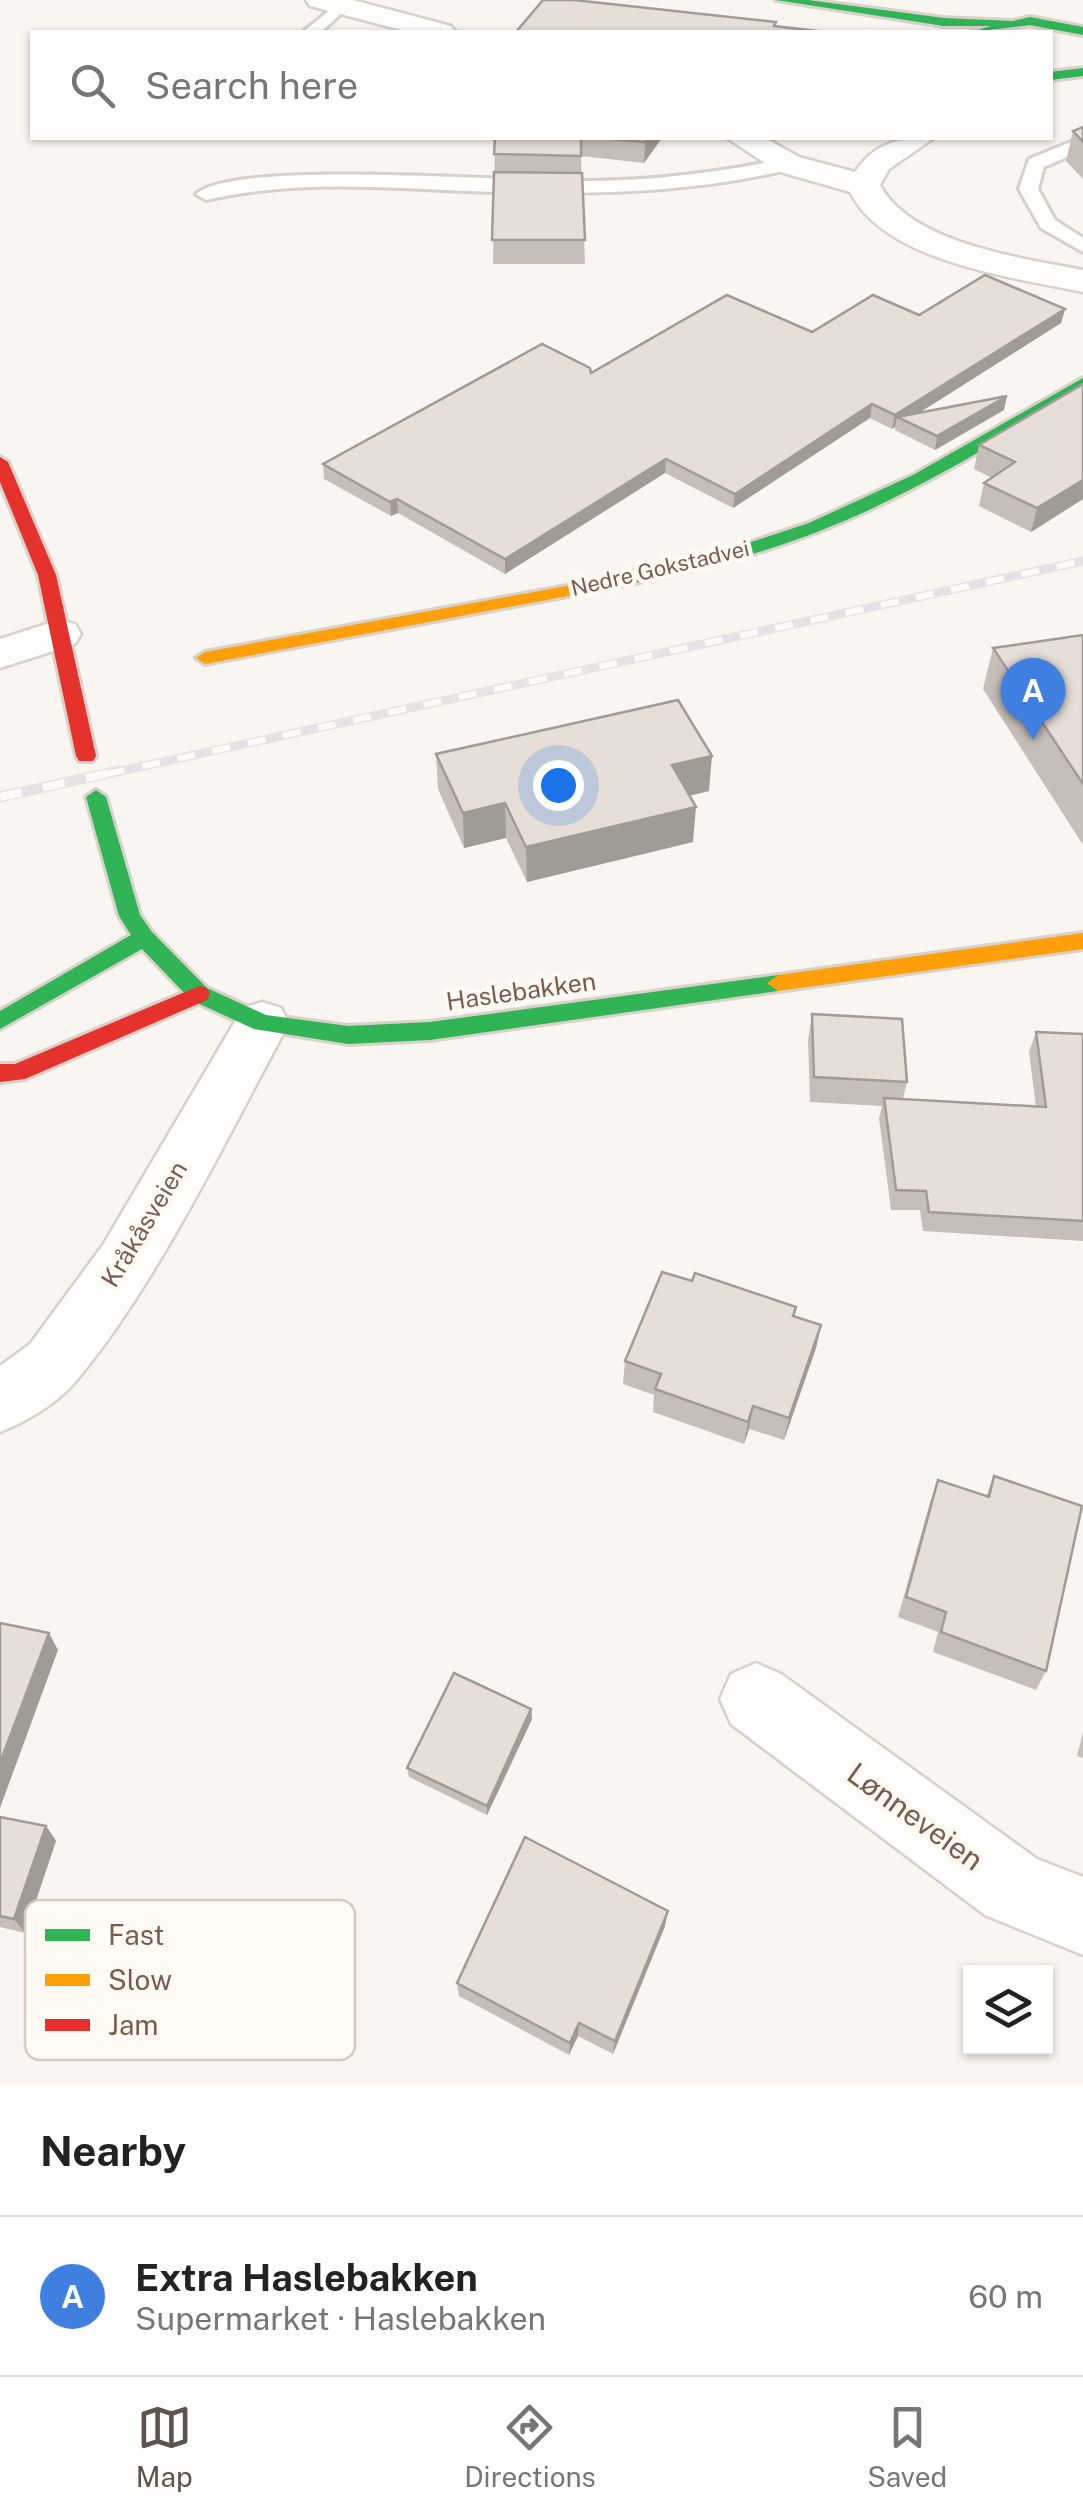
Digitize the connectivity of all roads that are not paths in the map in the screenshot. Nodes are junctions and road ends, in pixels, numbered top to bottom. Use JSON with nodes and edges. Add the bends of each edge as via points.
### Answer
{"nodes":[{"id":1,"x":772,"y":0,"type":"edge"},
{"id":2,"x":782,"y":0,"type":"edge"},
{"id":3,"x":330,"y":3,"type":"edge"},
{"id":4,"x":1008,"y":22,"type":"junction"},
{"id":5,"x":312,"y":30,"type":"edge"},
{"id":6,"x":433,"y":30,"type":"edge"},
{"id":7,"x":894,"y":30,"type":"edge"},
{"id":8,"x":983,"y":30,"type":"edge"},
{"id":9,"x":1083,"y":31,"type":"edge"},
{"id":10,"x":746,"y":140,"type":"edge"},
{"id":11,"x":915,"y":140,"type":"edge"},
{"id":12,"x":1083,"y":143,"type":"edge"},
{"id":13,"x":788,"y":164,"type":"junction"},
{"id":14,"x":863,"y":185,"type":"junction"},
{"id":15,"x":206,"y":194,"type":"dead end"},
{"id":16,"x":1073,"y":242,"type":"edge"},
{"id":17,"x":1038,"y":272,"type":"junction"},
{"id":18,"x":1083,"y":281,"type":"edge"},
{"id":19,"x":1083,"y":383,"type":"edge"},
{"id":20,"x":0,"y":462,"type":"edge"},
{"id":21,"x":59,"y":634,"type":"junction"},
{"id":22,"x":0,"y":654,"type":"edge"},
{"id":23,"x":204,"y":658,"type":"dead end"},
{"id":24,"x":86,"y":756,"type":"dead end"},
{"id":25,"x":96,"y":797,"type":"dead end"},
{"id":26,"x":144,"y":938,"type":"junction"},
{"id":27,"x":1083,"y":941,"type":"edge"},
{"id":28,"x":199,"y":994,"type":"junction"},
{"id":29,"x":0,"y":1021,"type":"edge"},
{"id":30,"x":262,"y":1023,"type":"junction"},
{"id":31,"x":0,"y":1073,"type":"edge"},
{"id":32,"x":0,"y":1403,"type":"edge"},
{"id":33,"x":756,"y":1699,"type":"dead end"},
{"id":34,"x":1083,"y":1916,"type":"edge"}],
"edges":[{"from":1,"to":7,"type":"main road"},
{"from":2,"to":4,"type":"main road","via":[[944,22]]},
{"from":3,"to":5,"type":"lane"},
{"from":3,"to":6,"type":"street"},
{"from":4,"to":8,"type":"main road"},
{"from":4,"to":9,"type":"main road"},
{"from":10,"to":13,"type":"street"},
{"from":11,"to":14,"type":"street","via":[[877,163]]},
{"from":12,"to":16,"type":"lane","via":[[1055,152],[1029,172],[1030,196],[1052,230]]},
{"from":13,"to":14,"type":"street"},
{"from":13,"to":15,"type":"lane","via":[[609,186],[328,181]]},
{"from":14,"to":17,"type":"street","via":[[874,210],[910,232]]},
{"from":16,"to":17,"type":"lane","via":[[1043,258]]},
{"from":17,"to":18,"type":"street"},
{"from":19,"to":23,"type":"main road","name":"Nedre Gokstadvei","via":[[919,480],[774,542],[610,582]]},
{"from":20,"to":21,"type":"main road","via":[[47,575]]},
{"from":21,"to":22,"type":"street"},
{"from":21,"to":24,"type":"main road"},
{"from":25,"to":26,"type":"main road","name":"Haslebakken","via":[[130,916]]},
{"from":26,"to":28,"type":"main road","name":"Haslebakken"},
{"from":26,"to":29,"type":"main road"},
{"from":27,"to":30,"type":"main road","name":"Haslebakken","via":[[430,1031],[348,1035]]},
{"from":28,"to":30,"type":"main road","name":"Haslebakken"},
{"from":28,"to":31,"type":"main road","via":[[17,1072]]},
{"from":30,"to":32,"type":"street","name":"Kråkåsveien","via":[[124,1263],[52,1364]]},
{"from":33,"to":34,"type":"street","name":"Lønneveien","via":[[1012,1888]]}]}
